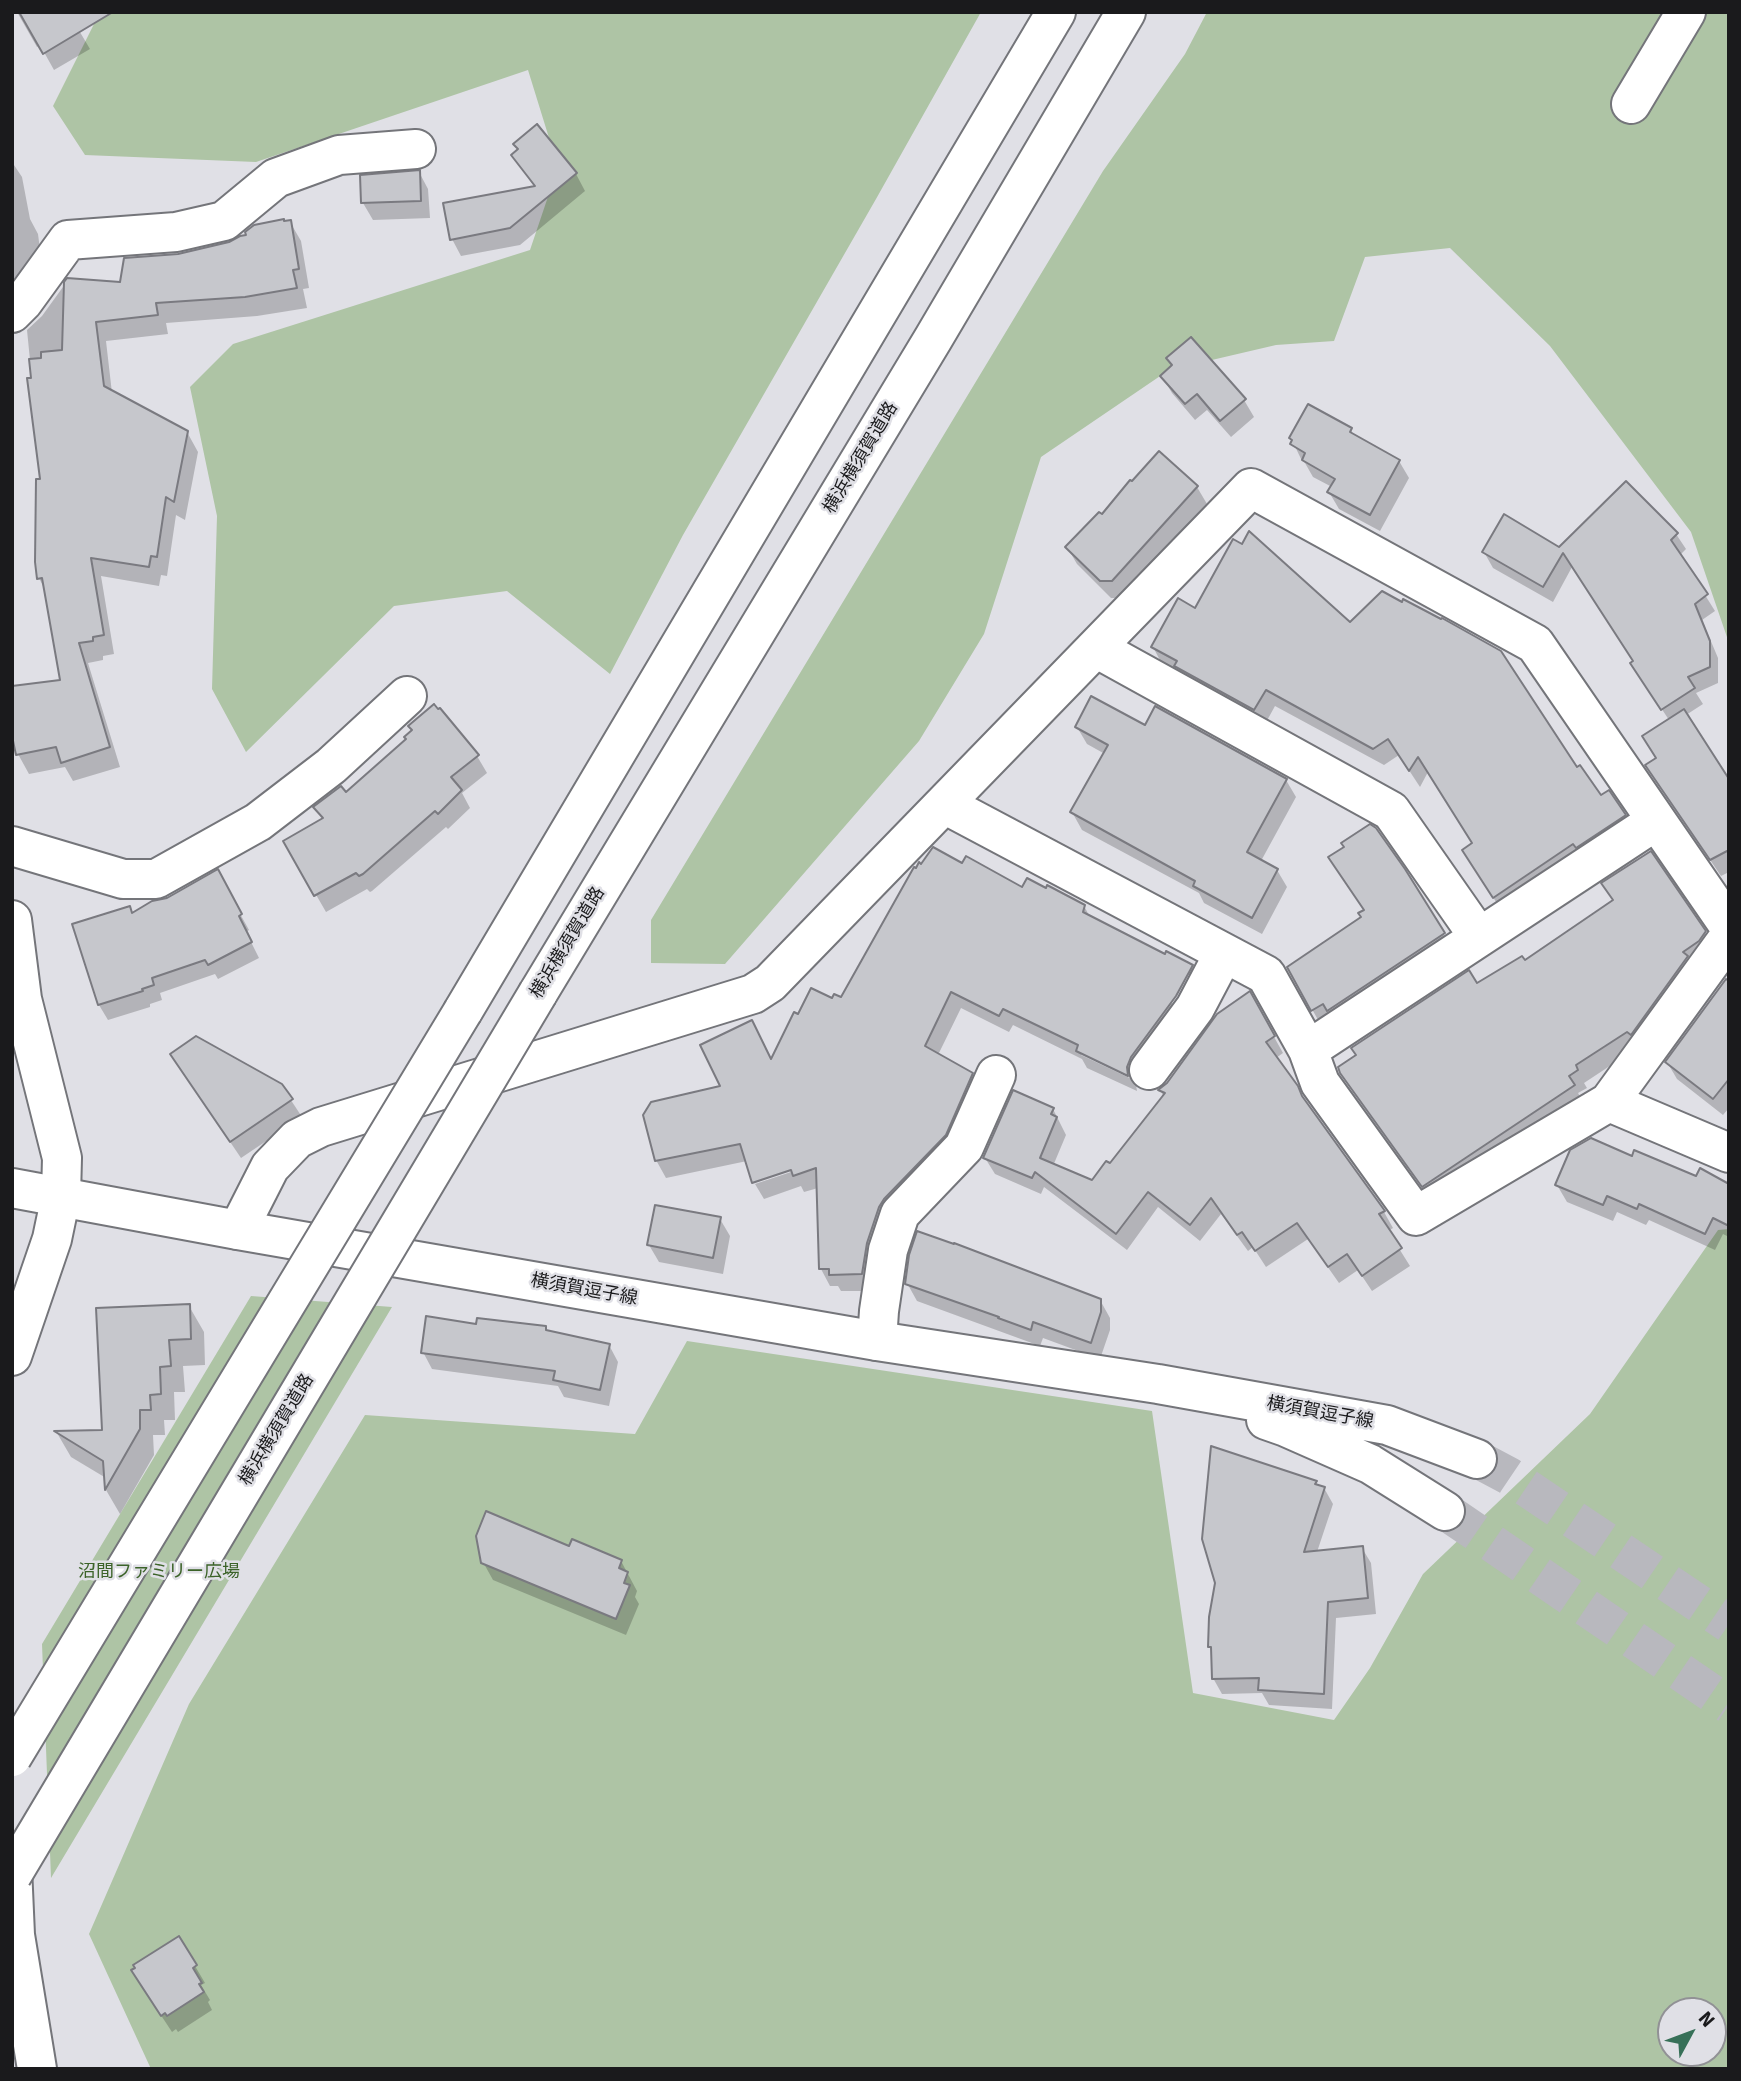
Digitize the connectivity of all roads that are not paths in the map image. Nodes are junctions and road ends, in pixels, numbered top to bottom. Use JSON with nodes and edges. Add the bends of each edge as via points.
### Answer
{"nodes":[{"id":1,"x":1056,"y":12,"type":"edge"},
{"id":2,"x":1126,"y":12,"type":"edge"},
{"id":3,"x":1686,"y":12,"type":"edge"},
{"id":4,"x":1631,"y":104,"type":"dead end"},
{"id":5,"x":416,"y":149,"type":"dead end"},
{"id":6,"x":12,"y":313,"type":"edge"},
{"id":7,"x":1096,"y":648,"type":"junction"},
{"id":8,"x":407,"y":696,"type":"dead end"},
{"id":9,"x":944,"y":804,"type":"junction"},
{"id":10,"x":1656,"y":821,"type":"junction"},
{"id":11,"x":12,"y":846,"type":"edge"},
{"id":12,"x":12,"y":920,"type":"edge"},
{"id":13,"x":1729,"y":926,"type":"edge"},
{"id":14,"x":1479,"y":937,"type":"junction"},
{"id":15,"x":1729,"y":937,"type":"edge"},
{"id":16,"x":1224,"y":953,"type":"junction"},
{"id":17,"x":1308,"y":1050,"type":"junction"},
{"id":18,"x":1149,"y":1070,"type":"dead end"},
{"id":19,"x":996,"y":1075,"type":"dead end"},
{"id":20,"x":1609,"y":1102,"type":"junction"},
{"id":21,"x":1729,"y":1153,"type":"edge"},
{"id":22,"x":33,"y":1192,"type":"edge"},
{"id":23,"x":238,"y":1230,"type":"junction"},
{"id":24,"x":877,"y":1341,"type":"junction"},
{"id":25,"x":12,"y":1356,"type":"edge"},
{"id":26,"x":1158,"y":1384,"type":"junction"},
{"id":27,"x":1477,"y":1459,"type":"tunnel mouth"},
{"id":28,"x":1445,"y":1511,"type":"tunnel mouth"},
{"id":29,"x":12,"y":1757,"type":"edge"},
{"id":30,"x":12,"y":1867,"type":"edge"},
{"id":31,"x":12,"y":1875,"type":"edge"},
{"id":32,"x":37,"y":2069,"type":"edge"}],
"edges":[{"from":1,"to":29,"type":"main road","bridge":true,"via":[[463,1011]]},
{"from":2,"to":31,"type":"main road","name":"横浜横須賀道路","bridge":true},
{"from":3,"to":4,"type":"main road"},
{"from":5,"to":6,"type":"main road","via":[[339,155],[275,178],[224,221],[176,232],[68,240]]},
{"from":7,"to":9,"type":"main road"},
{"from":7,"to":10,"type":"main road","via":[[1251,488],[1535,644]]},
{"from":7,"to":14,"type":"main road","via":[[1391,811]]},
{"from":8,"to":11,"type":"main road","via":[[331,766],[258,822],[156,879],[123,878]]},
{"from":9,"to":16,"type":"main road"},
{"from":9,"to":23,"type":"main road","via":[[769,983],[753,993],[297,1139],[270,1167]]},
{"from":10,"to":13,"type":"main road"},
{"from":10,"to":14,"type":"main road"},
{"from":12,"to":22,"type":"main road","via":[[22,999],[62,1158]]},
{"from":14,"to":17,"type":"main road"},
{"from":15,"to":20,"type":"main road"},
{"from":16,"to":17,"type":"main road","via":[[1266,975]]},
{"from":16,"to":18,"type":"main road","via":[[1195,1008]]},
{"from":17,"to":20,"type":"main road","via":[[1320,1083],[1416,1216]]},
{"from":19,"to":24,"type":"main road","via":[[964,1147],[900,1214],[888,1250]]},
{"from":20,"to":21,"type":"main road"},
{"from":22,"to":23,"type":"main road","name":"横須賀逗子線"},
{"from":22,"to":25,"type":"main road","via":[[52,1239]]},
{"from":23,"to":24,"type":"main road","name":"横須賀逗子線"},
{"from":24,"to":26,"type":"main road","name":"横須賀逗子線"},
{"from":26,"to":27,"type":"main road","name":"横須賀逗子線","via":[[1387,1425]]},
{"from":26,"to":28,"type":"main road","name":"横須賀逗子線","via":[[1298,1432],[1370,1464]]},
{"from":30,"to":32,"type":"main road","via":[[15,1935]]}]}
